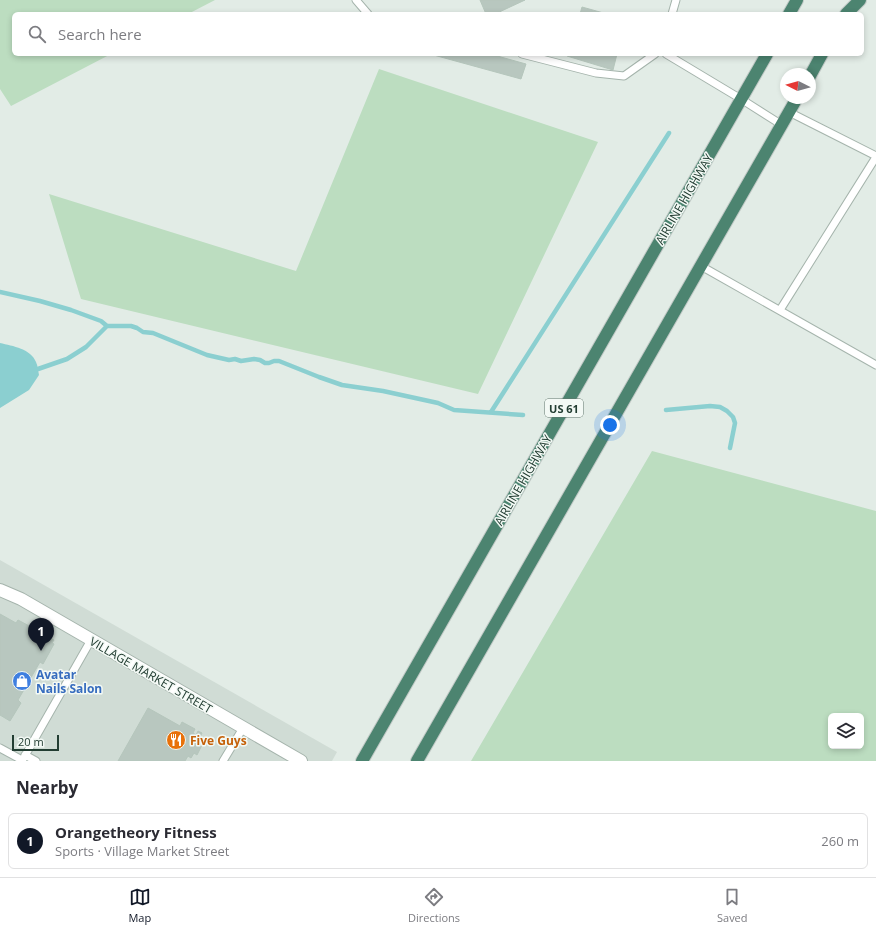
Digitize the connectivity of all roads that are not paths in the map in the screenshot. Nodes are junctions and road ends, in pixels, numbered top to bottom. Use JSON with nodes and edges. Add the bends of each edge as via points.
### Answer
{"nodes":[{"id":1,"x":356,"y":0,"type":"edge"},
{"id":2,"x":676,"y":0,"type":"edge"},
{"id":3,"x":797,"y":0,"type":"edge"},
{"id":4,"x":853,"y":0,"type":"edge"},
{"id":5,"x":860,"y":0,"type":"edge"},
{"id":6,"x":366,"y":12,"type":"edge"},
{"id":7,"x":673,"y":12,"type":"edge"},
{"id":8,"x":790,"y":12,"type":"edge"},
{"id":9,"x":847,"y":12,"type":"edge"},
{"id":10,"x":848,"y":12,"type":"edge"},
{"id":11,"x":530,"y":56,"type":"edge"},
{"id":12,"x":652,"y":56,"type":"edge"},
{"id":13,"x":669,"y":56,"type":"edge"},
{"id":14,"x":766,"y":56,"type":"edge"},
{"id":15,"x":821,"y":56,"type":"edge"},
{"id":16,"x":814,"y":68,"type":"edge"},
{"id":17,"x":741,"y":99,"type":"junction"},
{"id":18,"x":794,"y":104,"type":"edge"},
{"id":19,"x":789,"y":112,"type":"junction"},
{"id":20,"x":782,"y":125,"type":"junction"},
{"id":21,"x":876,"y":156,"type":"edge"},
{"id":22,"x":701,"y":266,"type":"junction"},
{"id":23,"x":780,"y":310,"type":"junction"},
{"id":24,"x":876,"y":365,"type":"edge"},
{"id":25,"x":0,"y":590,"type":"edge"},
{"id":26,"x":91,"y":640,"type":"junction"},
{"id":27,"x":243,"y":728,"type":"junction"},
{"id":28,"x":0,"y":748,"type":"edge"},
{"id":29,"x":23,"y":759,"type":"edge"},
{"id":30,"x":36,"y":761,"type":"edge"},
{"id":31,"x":223,"y":761,"type":"edge"},
{"id":32,"x":301,"y":761,"type":"edge"},
{"id":33,"x":362,"y":761,"type":"edge"},
{"id":34,"x":417,"y":761,"type":"edge"}],
"edges":[{"from":1,"to":6,"type":"lane"},
{"from":2,"to":7,"type":"lane"},
{"from":3,"to":8,"type":"highway"},
{"from":4,"to":9,"type":"highway"},
{"from":5,"to":10,"type":"highway"},
{"from":11,"to":12,"type":"lane","via":[[596,73],[624,76]]},
{"from":13,"to":17,"type":"lane"},
{"from":14,"to":17,"type":"highway","name":"AIRLINE HIGHWAY","number":"US 61"},
{"from":15,"to":16,"type":"highway"},
{"from":17,"to":20,"type":"lane"},
{"from":17,"to":33,"type":"highway","name":"AIRLINE HIGHWAY","number":"US 61"},
{"from":18,"to":19,"type":"highway"},
{"from":19,"to":20,"type":"highway"},
{"from":19,"to":21,"type":"lane"},
{"from":20,"to":22,"type":"highway"},
{"from":21,"to":23,"type":"lane"},
{"from":22,"to":23,"type":"lane"},
{"from":22,"to":34,"type":"highway"},
{"from":23,"to":24,"type":"lane"},
{"from":25,"to":26,"type":"street","name":"VILLAGE MARKET STREET","via":[[21,599]]},
{"from":26,"to":27,"type":"street","name":"VILLAGE MARKET STREET"},
{"from":26,"to":29,"type":"lane"},
{"from":27,"to":31,"type":"lane"},
{"from":27,"to":32,"type":"street","name":"VILLAGE MARKET STREET"},
{"from":28,"to":29,"type":"lane"},
{"from":29,"to":30,"type":"lane"}]}
